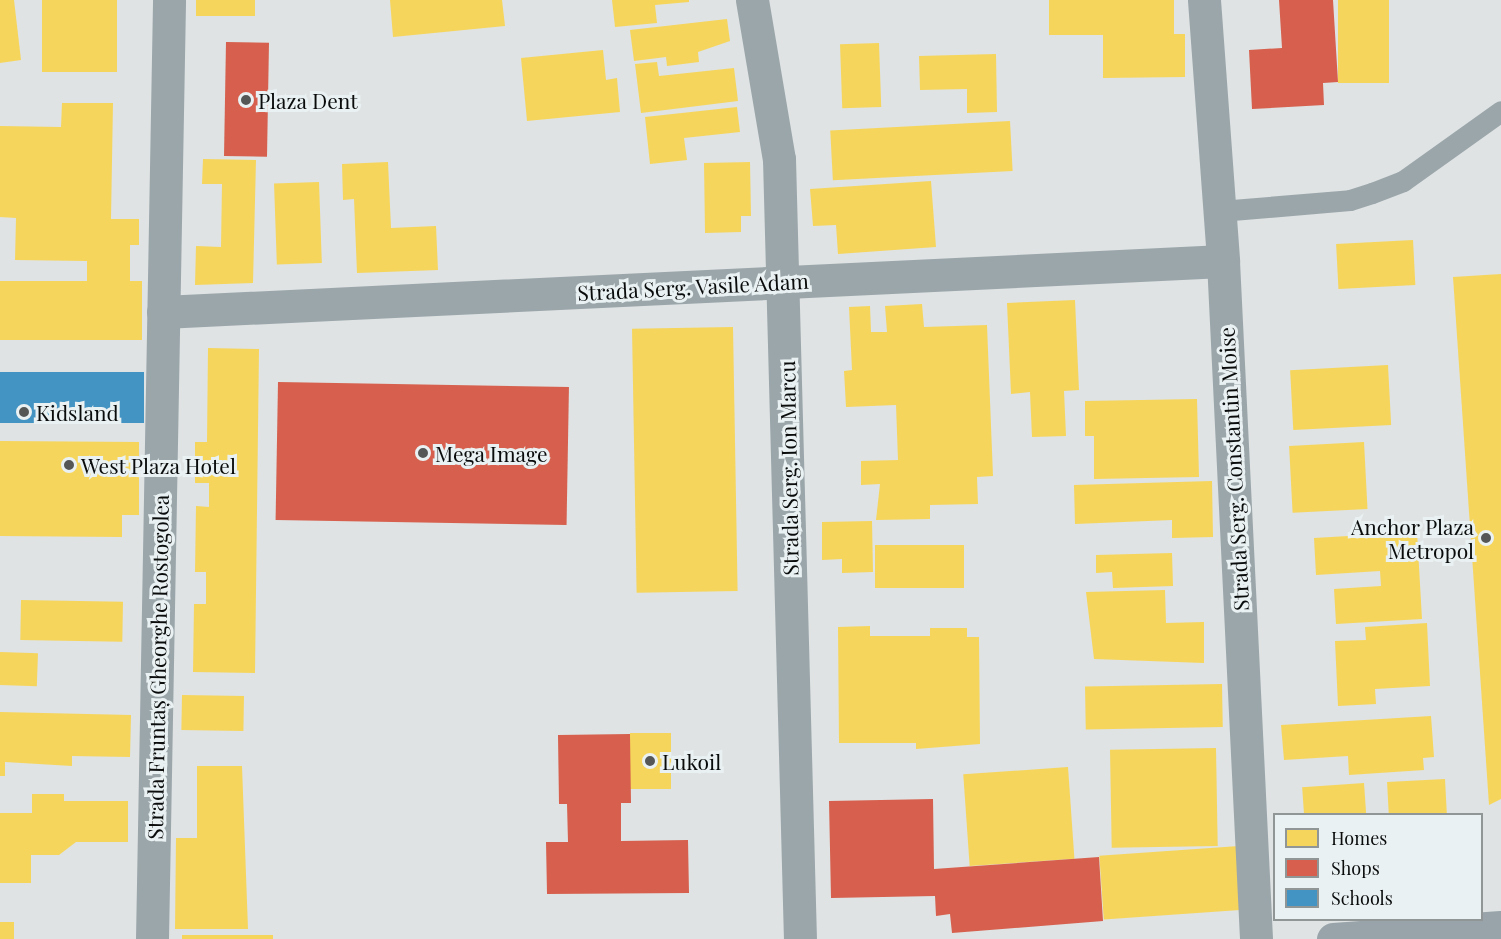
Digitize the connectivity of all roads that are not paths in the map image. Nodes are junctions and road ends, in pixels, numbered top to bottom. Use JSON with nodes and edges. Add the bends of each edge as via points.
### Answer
{"nodes":[{"id":1,"x":169,"y":0,"type":"edge"},
{"id":2,"x":752,"y":0,"type":"edge"},
{"id":3,"x":1204,"y":0,"type":"edge"},
{"id":4,"x":1501,"y":111,"type":"edge"},
{"id":5,"x":1220,"y":211,"type":"junction"},
{"id":6,"x":1223,"y":261,"type":"junction"},
{"id":7,"x":783,"y":282,"type":"junction"},
{"id":8,"x":163,"y":312,"type":"junction"},
{"id":9,"x":1501,"y":927,"type":"edge"},
{"id":10,"x":152,"y":939,"type":"edge"},
{"id":11,"x":800,"y":939,"type":"edge"},
{"id":12,"x":1256,"y":939,"type":"edge"},
{"id":13,"x":1333,"y":939,"type":"edge"}],
"edges":[{"from":1,"to":8,"type":"street","name":"Strada Fruntaș Gheorghe Rostogolea"},
{"from":2,"to":7,"type":"street","name":"Strada Serg. Ion Marcu","via":[[779,159]]},
{"from":3,"to":5,"type":"street","name":"Strada Serg. Constantin Moise"},
{"from":4,"to":5,"type":"lane","via":[[1403,181],[1372,193],[1350,200]]},
{"from":5,"to":6,"type":"street","name":"Strada Serg. Constantin Moise"},
{"from":6,"to":7,"type":"street","name":"Strada Serg. Vasile Adam"},
{"from":6,"to":12,"type":"street","name":"Strada Serg. Constantin Moise"},
{"from":7,"to":8,"type":"street","name":"Strada Serg. Vasile Adam"},
{"from":7,"to":11,"type":"street","name":"Strada Serg. Ion Marcu"},
{"from":8,"to":10,"type":"street","name":"Strada Fruntaș Gheorghe Rostogolea"},
{"from":9,"to":13,"type":"main road"}]}
